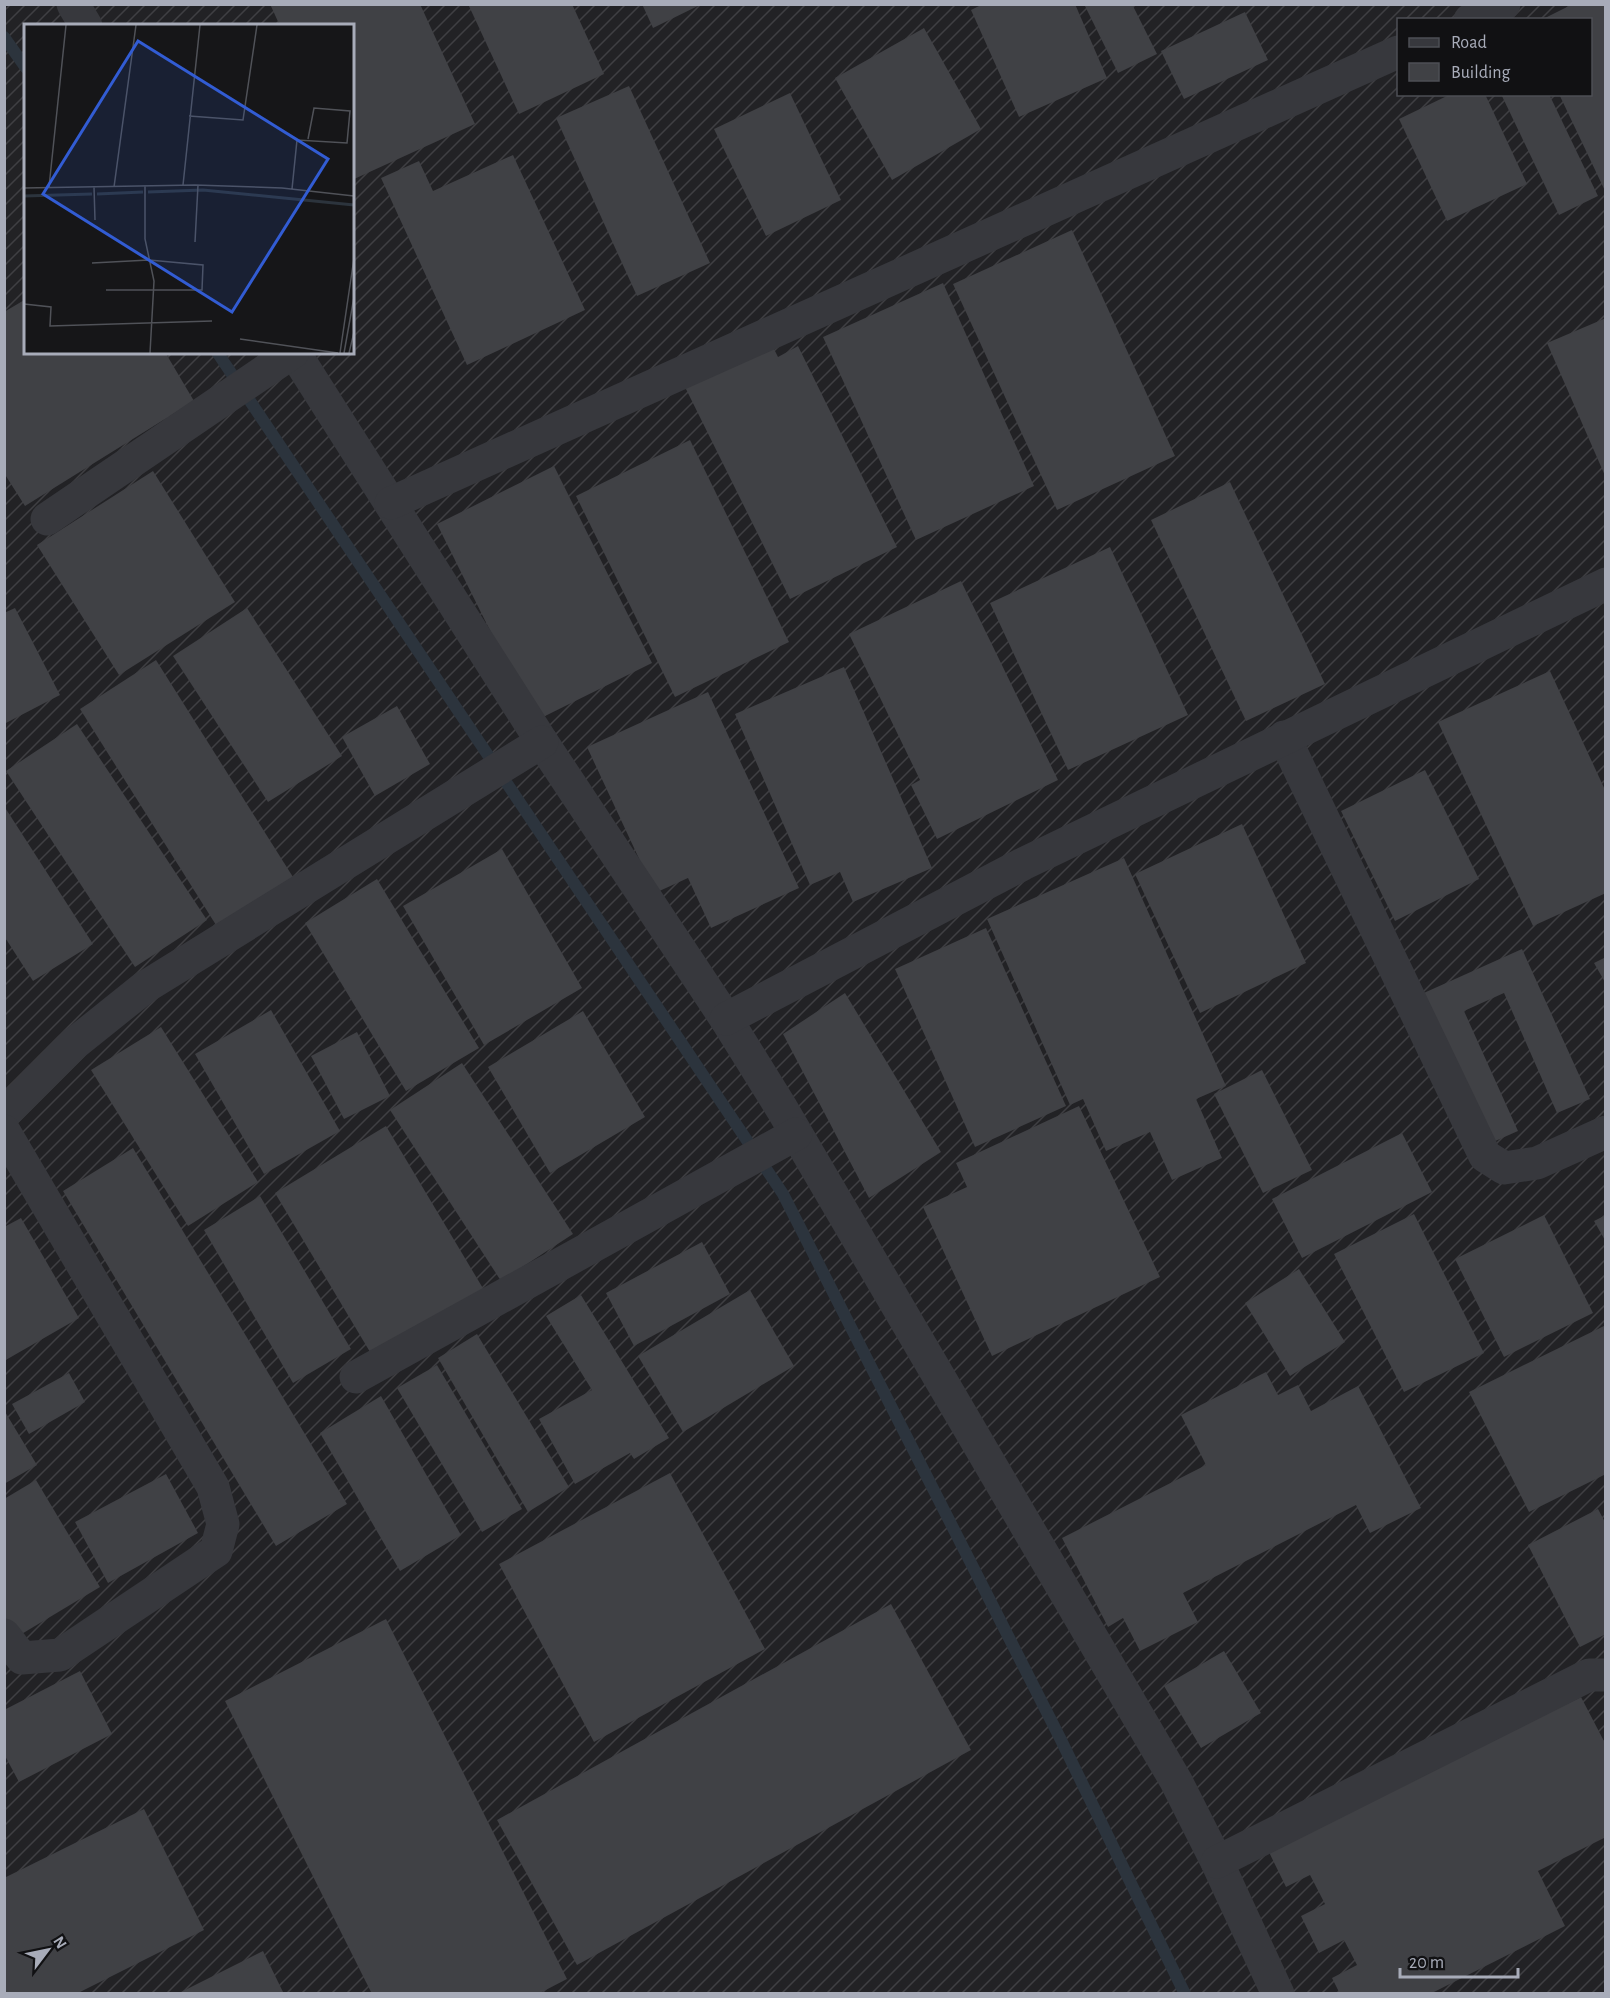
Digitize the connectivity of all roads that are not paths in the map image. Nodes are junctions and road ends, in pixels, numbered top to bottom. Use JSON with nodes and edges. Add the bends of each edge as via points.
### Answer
{"nodes":[{"id":1,"x":1504,"y":4,"type":"edge"},
{"id":2,"x":1474,"y":18,"type":"edge"},
{"id":3,"x":1397,"y":52,"type":"edge"},
{"id":4,"x":291,"y":354,"type":"edge"},
{"id":5,"x":295,"y":354,"type":"edge"},
{"id":6,"x":391,"y":503,"type":"junction"},
{"id":7,"x":47,"y":519,"type":"dead end"},
{"id":8,"x":1605,"y":584,"type":"edge"},
{"id":9,"x":1284,"y":737,"type":"junction"},
{"id":10,"x":542,"y":742,"type":"junction"},
{"id":11,"x":726,"y":1019,"type":"junction"},
{"id":12,"x":4,"y":1114,"type":"edge"},
{"id":13,"x":4,"y":1131,"type":"edge"},
{"id":14,"x":1605,"y":1132,"type":"edge"},
{"id":15,"x":796,"y":1134,"type":"junction"},
{"id":16,"x":356,"y":1377,"type":"dead end"},
{"id":17,"x":4,"y":1635,"type":"edge"},
{"id":18,"x":1605,"y":1675,"type":"edge"},
{"id":19,"x":1217,"y":1862,"type":"junction"},
{"id":20,"x":1278,"y":1994,"type":"edge"}],
"edges":[{"from":1,"to":2,"type":"street"},
{"from":3,"to":6,"type":"street"},
{"from":4,"to":7,"type":"street"},
{"from":5,"to":6,"type":"street"},
{"from":6,"to":10,"type":"street"},
{"from":8,"to":9,"type":"street"},
{"from":9,"to":11,"type":"street","via":[[1023,864]]},
{"from":9,"to":14,"type":"street","via":[[1485,1156],[1504,1168],[1538,1163]]},
{"from":10,"to":11,"type":"street"},
{"from":10,"to":12,"type":"street","via":[[144,987],[75,1043]]},
{"from":11,"to":15,"type":"street"},
{"from":13,"to":17,"type":"street","via":[[213,1487],[223,1524],[216,1551],[60,1655],[22,1658]]},
{"from":15,"to":16,"type":"street"},
{"from":15,"to":19,"type":"street","via":[[1176,1781]]},
{"from":18,"to":19,"type":"street","via":[[1589,1675]]},
{"from":19,"to":20,"type":"street"}]}
